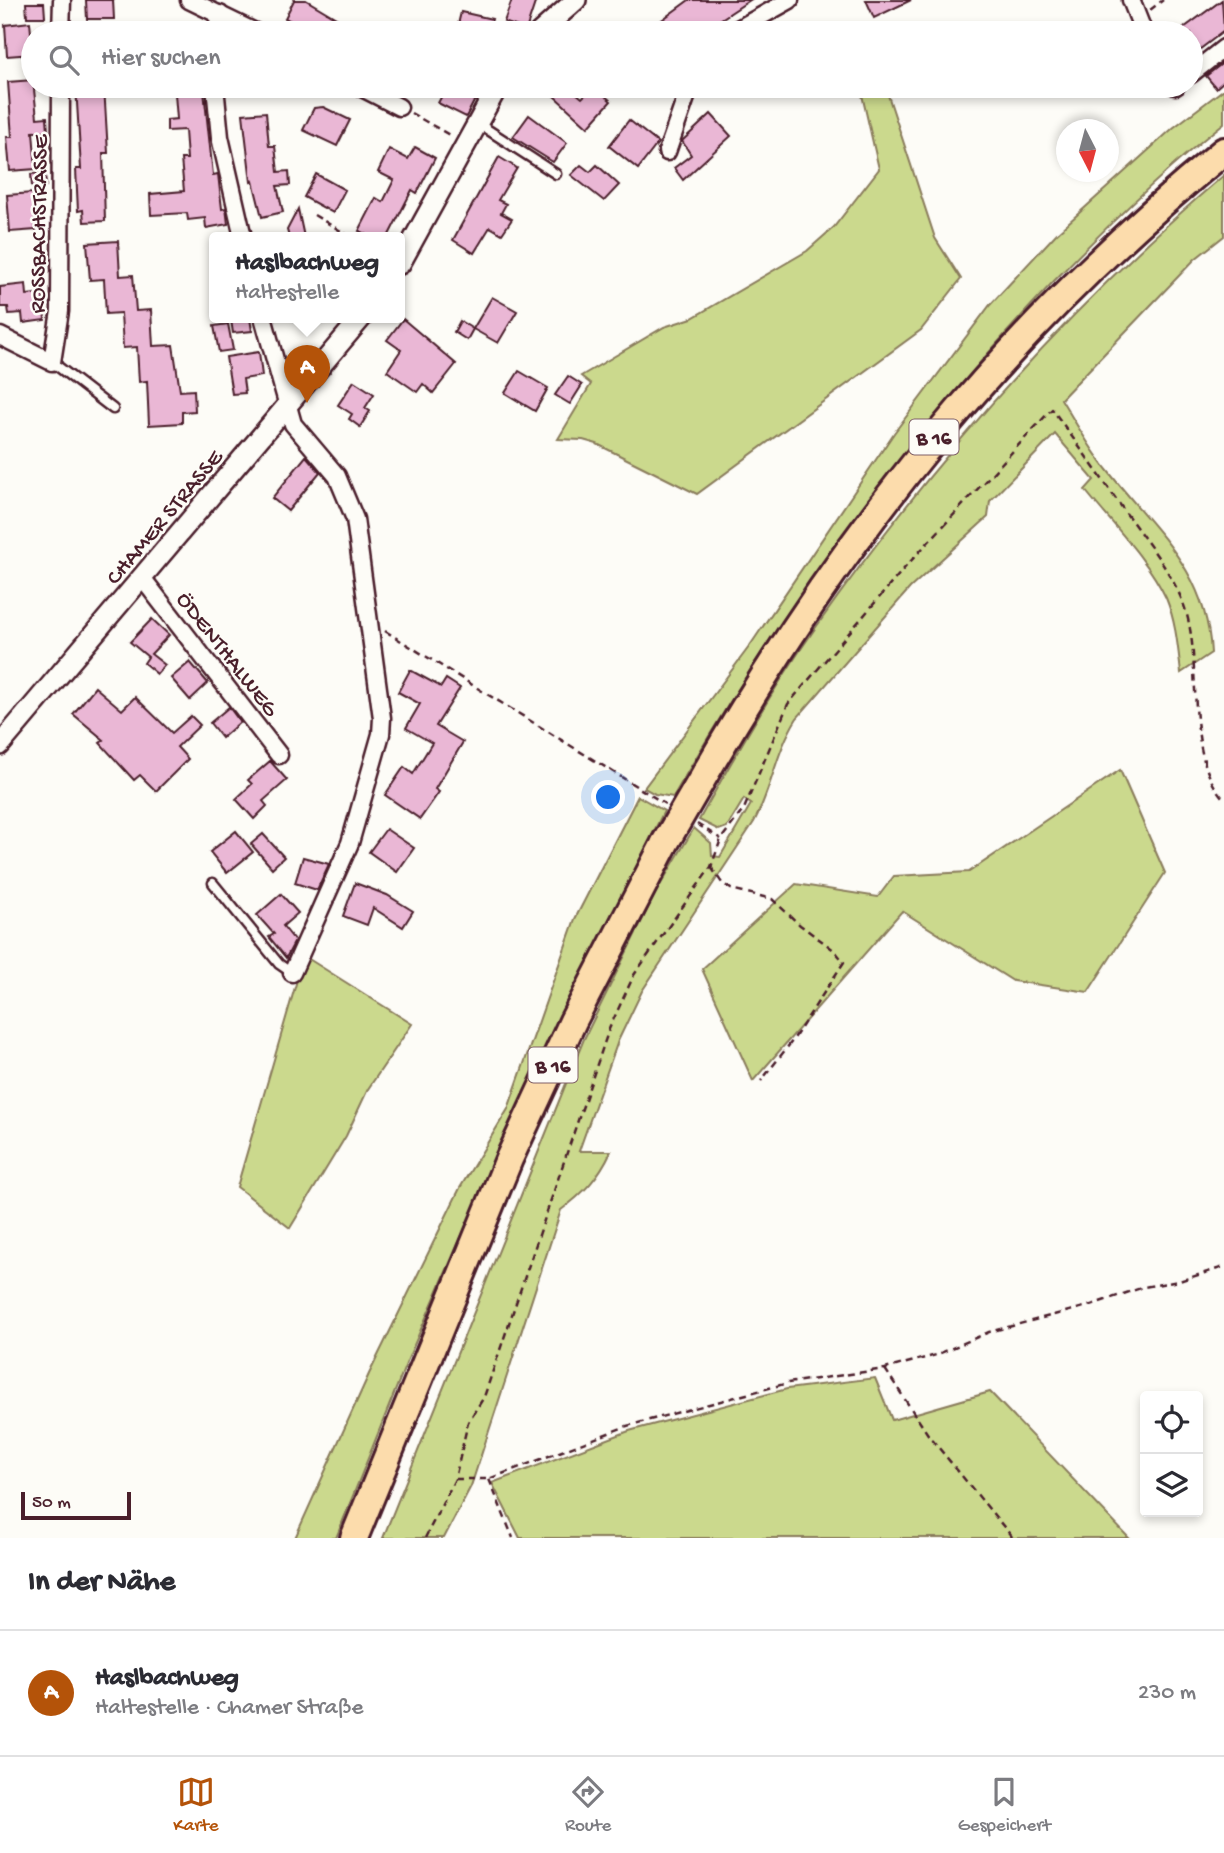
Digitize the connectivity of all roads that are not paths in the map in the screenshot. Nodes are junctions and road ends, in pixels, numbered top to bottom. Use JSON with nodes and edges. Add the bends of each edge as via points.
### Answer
{"nodes":[{"id":1,"x":62,"y":0,"type":"edge"},
{"id":2,"x":189,"y":0,"type":"edge"},
{"id":3,"x":576,"y":0,"type":"edge"},
{"id":4,"x":790,"y":0,"type":"edge"},
{"id":5,"x":1131,"y":0,"type":"edge"},
{"id":6,"x":220,"y":14,"type":"junction"},
{"id":7,"x":61,"y":21,"type":"edge"},
{"id":8,"x":219,"y":21,"type":"edge"},
{"id":9,"x":234,"y":21,"type":"edge"},
{"id":10,"x":553,"y":21,"type":"edge"},
{"id":11,"x":752,"y":21,"type":"edge"},
{"id":12,"x":1139,"y":21,"type":"edge"},
{"id":13,"x":1224,"y":48,"type":"edge"},
{"id":14,"x":1203,"y":65,"type":"edge"},
{"id":15,"x":61,"y":98,"type":"edge"},
{"id":16,"x":216,"y":98,"type":"edge"},
{"id":17,"x":381,"y":98,"type":"edge"},
{"id":18,"x":491,"y":98,"type":"edge"},
{"id":19,"x":686,"y":98,"type":"edge"},
{"id":20,"x":399,"y":107,"type":"road end"},
{"id":21,"x":476,"y":122,"type":"junction"},
{"id":22,"x":1224,"y":151,"type":"edge"},
{"id":23,"x":667,"y":152,"type":"dead end"},
{"id":24,"x":556,"y":174,"type":"dead end"},
{"id":25,"x":242,"y":232,"type":"edge"},
{"id":26,"x":405,"y":255,"type":"edge"},
{"id":27,"x":264,"y":323,"type":"edge"},
{"id":28,"x":357,"y":323,"type":"edge"},
{"id":29,"x":0,"y":336,"type":"edge"},
{"id":30,"x":52,"y":362,"type":"junction"},
{"id":31,"x":113,"y":409,"type":"dead end"},
{"id":32,"x":286,"y":409,"type":"junction"},
{"id":33,"x":143,"y":579,"type":"junction"},
{"id":34,"x":0,"y":745,"type":"edge"},
{"id":35,"x":279,"y":755,"type":"dead end"},
{"id":36,"x":212,"y":883,"type":"dead end"},
{"id":37,"x":292,"y":974,"type":"joint"},
{"id":38,"x":354,"y":1538,"type":"edge"}],
"edges":[{"from":1,"to":7,"type":"street"},
{"from":2,"to":6,"type":"street"},
{"from":3,"to":10,"type":"street"},
{"from":4,"to":11,"type":"street"},
{"from":5,"to":12,"type":"street"},
{"from":6,"to":8,"type":"street"},
{"from":6,"to":9,"type":"street"},
{"from":13,"to":14,"type":"street"},
{"from":15,"to":30,"type":"street","name":"ROSSBACHSTRASSE","via":[[60,311]]},
{"from":16,"to":25,"type":"street","via":[[220,138]]},
{"from":17,"to":20,"type":"street"},
{"from":18,"to":21,"type":"street"},
{"from":19,"to":23,"type":"street"},
{"from":21,"to":24,"type":"lane"},
{"from":21,"to":26,"type":"street"},
{"from":22,"to":38,"type":"highway","number":"B 16","bridge":true,"via":[[1098,261],[968,395],[801,616],[665,843],[573,1021],[509,1159]]},
{"from":27,"to":32,"type":"street"},
{"from":28,"to":32,"type":"street","name":"CHAMER STRASSE"},
{"from":29,"to":30,"type":"street"},
{"from":30,"to":31,"type":"lane"},
{"from":32,"to":33,"type":"street","name":"CHAMER STRASSE"},
{"from":32,"to":37,"type":"street","via":[[348,498],[362,548],[382,718],[350,843]]},
{"from":33,"to":34,"type":"street","name":"CHAMER STRASSE"},
{"from":33,"to":35,"type":"street","name":"ÖDENTHALWEG"},
{"from":36,"to":37,"type":"lane"}]}
